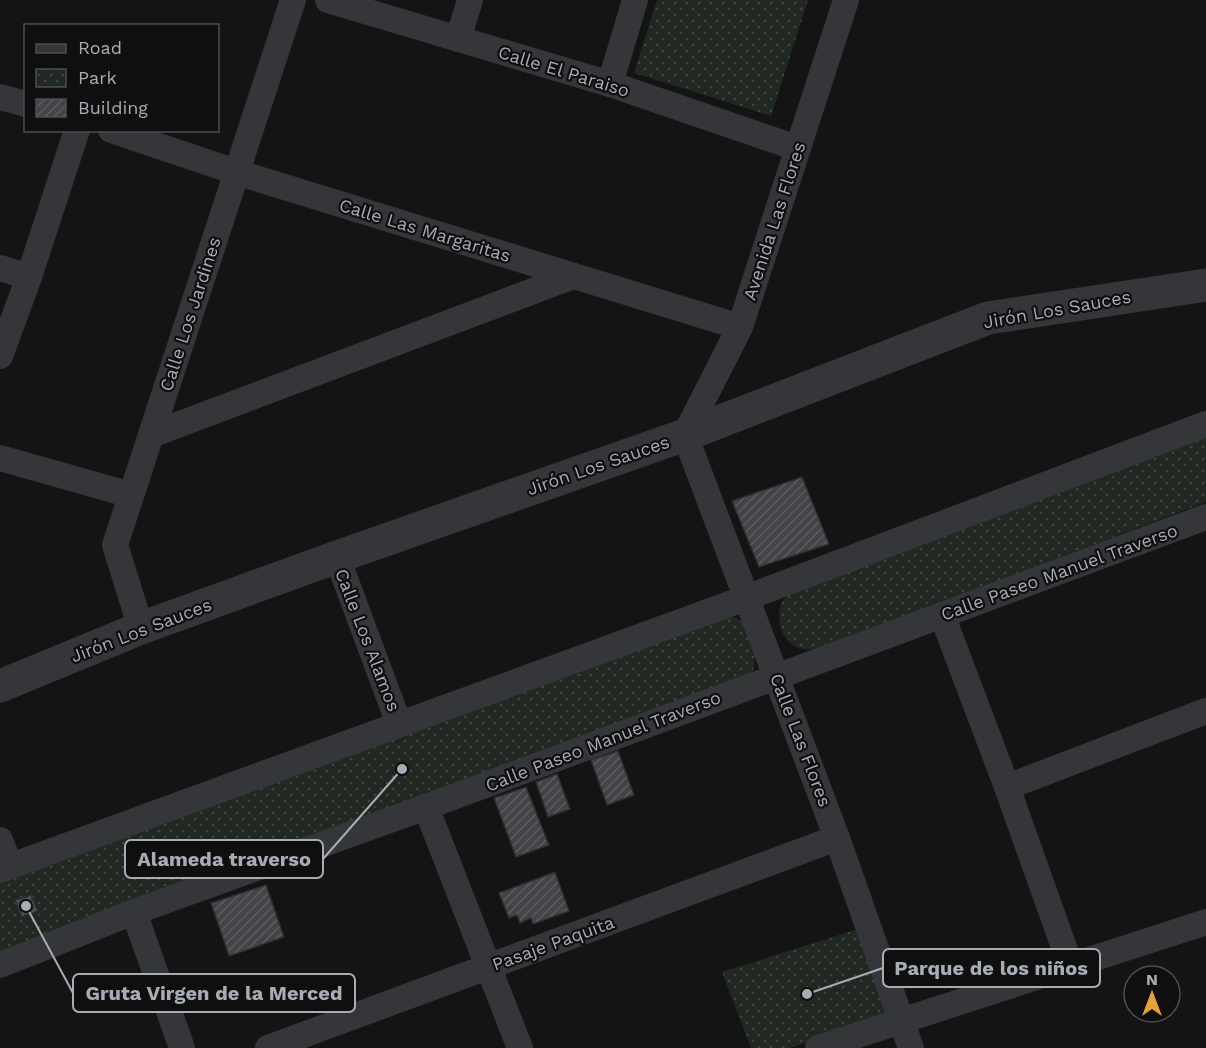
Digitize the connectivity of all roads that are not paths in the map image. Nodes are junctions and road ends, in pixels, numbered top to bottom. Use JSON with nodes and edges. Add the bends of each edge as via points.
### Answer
{"nodes":[{"id":1,"x":293,"y":0,"type":"edge"},
{"id":2,"x":328,"y":0,"type":"edge"},
{"id":3,"x":470,"y":0,"type":"edge"},
{"id":4,"x":635,"y":0,"type":"edge"},
{"id":5,"x":846,"y":0,"type":"edge"},
{"id":6,"x":458,"y":39,"type":"junction"},
{"id":7,"x":610,"y":84,"type":"junction"},
{"id":8,"x":0,"y":97,"type":"edge"},
{"id":9,"x":24,"y":103,"type":"edge"},
{"id":10,"x":75,"y":132,"type":"edge"},
{"id":11,"x":117,"y":132,"type":"edge"},
{"id":12,"x":797,"y":148,"type":"junction"},
{"id":13,"x":236,"y":172,"type":"junction"},
{"id":14,"x":0,"y":268,"type":"edge"},
{"id":15,"x":573,"y":276,"type":"junction"},
{"id":16,"x":29,"y":277,"type":"junction"},
{"id":17,"x":1206,"y":285,"type":"edge"},
{"id":18,"x":740,"y":327,"type":"junction"},
{"id":19,"x":0,"y":356,"type":"edge"},
{"id":20,"x":1206,"y":424,"type":"edge"},
{"id":21,"x":151,"y":435,"type":"junction"},
{"id":22,"x":685,"y":435,"type":"junction"},
{"id":23,"x":0,"y":458,"type":"edge"},
{"id":24,"x":131,"y":495,"type":"junction"},
{"id":25,"x":1206,"y":517,"type":"edge"},
{"id":26,"x":337,"y":557,"type":"junction"},
{"id":27,"x":746,"y":598,"type":"junction"},
{"id":28,"x":942,"y":615,"type":"junction"},
{"id":29,"x":141,"y":628,"type":"junction"},
{"id":30,"x":777,"y":676,"type":"junction"},
{"id":31,"x":0,"y":686,"type":"edge"},
{"id":32,"x":1206,"y":711,"type":"edge"},
{"id":33,"x":399,"y":724,"type":"junction"},
{"id":34,"x":1007,"y":787,"type":"junction"},
{"id":35,"x":426,"y":807,"type":"junction"},
{"id":36,"x":837,"y":838,"type":"junction"},
{"id":37,"x":0,"y":840,"type":"edge"},
{"id":38,"x":5,"y":868,"type":"edge"},
{"id":39,"x":134,"y":912,"type":"junction"},
{"id":40,"x":1206,"y":922,"type":"edge"},
{"id":41,"x":0,"y":965,"type":"edge"},
{"id":42,"x":489,"y":967,"type":"junction"},
{"id":43,"x":1071,"y":967,"type":"junction"},
{"id":44,"x":902,"y":1021,"type":"junction"},
{"id":45,"x":182,"y":1048,"type":"edge"},
{"id":46,"x":268,"y":1048,"type":"edge"},
{"id":47,"x":520,"y":1048,"type":"edge"},
{"id":48,"x":818,"y":1048,"type":"edge"},
{"id":49,"x":911,"y":1048,"type":"edge"}],
"edges":[{"from":1,"to":13,"type":"street","name":"Calle Los Jardines"},
{"from":2,"to":6,"type":"street","name":"Calle El Paraiso"},
{"from":3,"to":6,"type":"street"},
{"from":4,"to":7,"type":"street"},
{"from":5,"to":12,"type":"street","name":"Avenida Las Flores"},
{"from":6,"to":7,"type":"street","name":"Calle El Paraiso"},
{"from":7,"to":12,"type":"street","name":"Calle El Paraiso"},
{"from":8,"to":9,"type":"street"},
{"from":10,"to":16,"type":"street"},
{"from":11,"to":13,"type":"street","name":"Calle Las Margaritas"},
{"from":12,"to":18,"type":"street","name":"Avenida Las Flores"},
{"from":13,"to":15,"type":"street","name":"Calle Las Margaritas"},
{"from":13,"to":21,"type":"street","name":"Calle Los Jardines"},
{"from":14,"to":16,"type":"street"},
{"from":15,"to":18,"type":"street","name":"Calle Las Margaritas"},
{"from":15,"to":21,"type":"street"},
{"from":16,"to":19,"type":"street"},
{"from":17,"to":22,"type":"street","name":"Jirón Los Sauces","via":[[988,318]]},
{"from":18,"to":22,"type":"street","name":"Avenida Las Flores"},
{"from":20,"to":27,"type":"street"},
{"from":21,"to":24,"type":"street","name":"Calle Los Jardines"},
{"from":22,"to":26,"type":"street","name":"Jirón Los Sauces"},
{"from":22,"to":27,"type":"street","name":"Calle Las Flores"},
{"from":23,"to":24,"type":"street"},
{"from":24,"to":29,"type":"street","name":"Calle Los Jardines","via":[[115,545]]},
{"from":25,"to":28,"type":"street","name":"Calle Paseo Manuel Traverso"},
{"from":26,"to":29,"type":"street","name":"Jirón Los Sauces"},
{"from":26,"to":33,"type":"street","name":"Calle Los Alamos"},
{"from":27,"to":30,"type":"street","name":"Calle Las Flores"},
{"from":27,"to":33,"type":"street"},
{"from":28,"to":30,"type":"street","name":"Calle Paseo Manuel Traverso"},
{"from":28,"to":34,"type":"street"},
{"from":29,"to":31,"type":"street","name":"Jirón Los Sauces"},
{"from":30,"to":35,"type":"street","name":"Calle Paseo Manuel Traverso"},
{"from":30,"to":36,"type":"street","name":"Calle Las Flores"},
{"from":32,"to":34,"type":"street"},
{"from":33,"to":38,"type":"street"},
{"from":34,"to":43,"type":"street"},
{"from":35,"to":39,"type":"street","name":"Calle Paseo Manuel Traverso"},
{"from":35,"to":42,"type":"street"},
{"from":36,"to":42,"type":"street","name":"Pasaje Paquita"},
{"from":36,"to":44,"type":"street","name":"Calle Las Flores"},
{"from":37,"to":38,"type":"street"},
{"from":39,"to":41,"type":"street","name":"Calle Paseo Manuel Traverso"},
{"from":39,"to":45,"type":"street"},
{"from":40,"to":43,"type":"street"},
{"from":42,"to":46,"type":"street","name":"Pasaje Paquita"},
{"from":42,"to":47,"type":"street"},
{"from":43,"to":44,"type":"street"},
{"from":44,"to":48,"type":"street"},
{"from":44,"to":49,"type":"street","name":"Calle Las Flores"}]}
